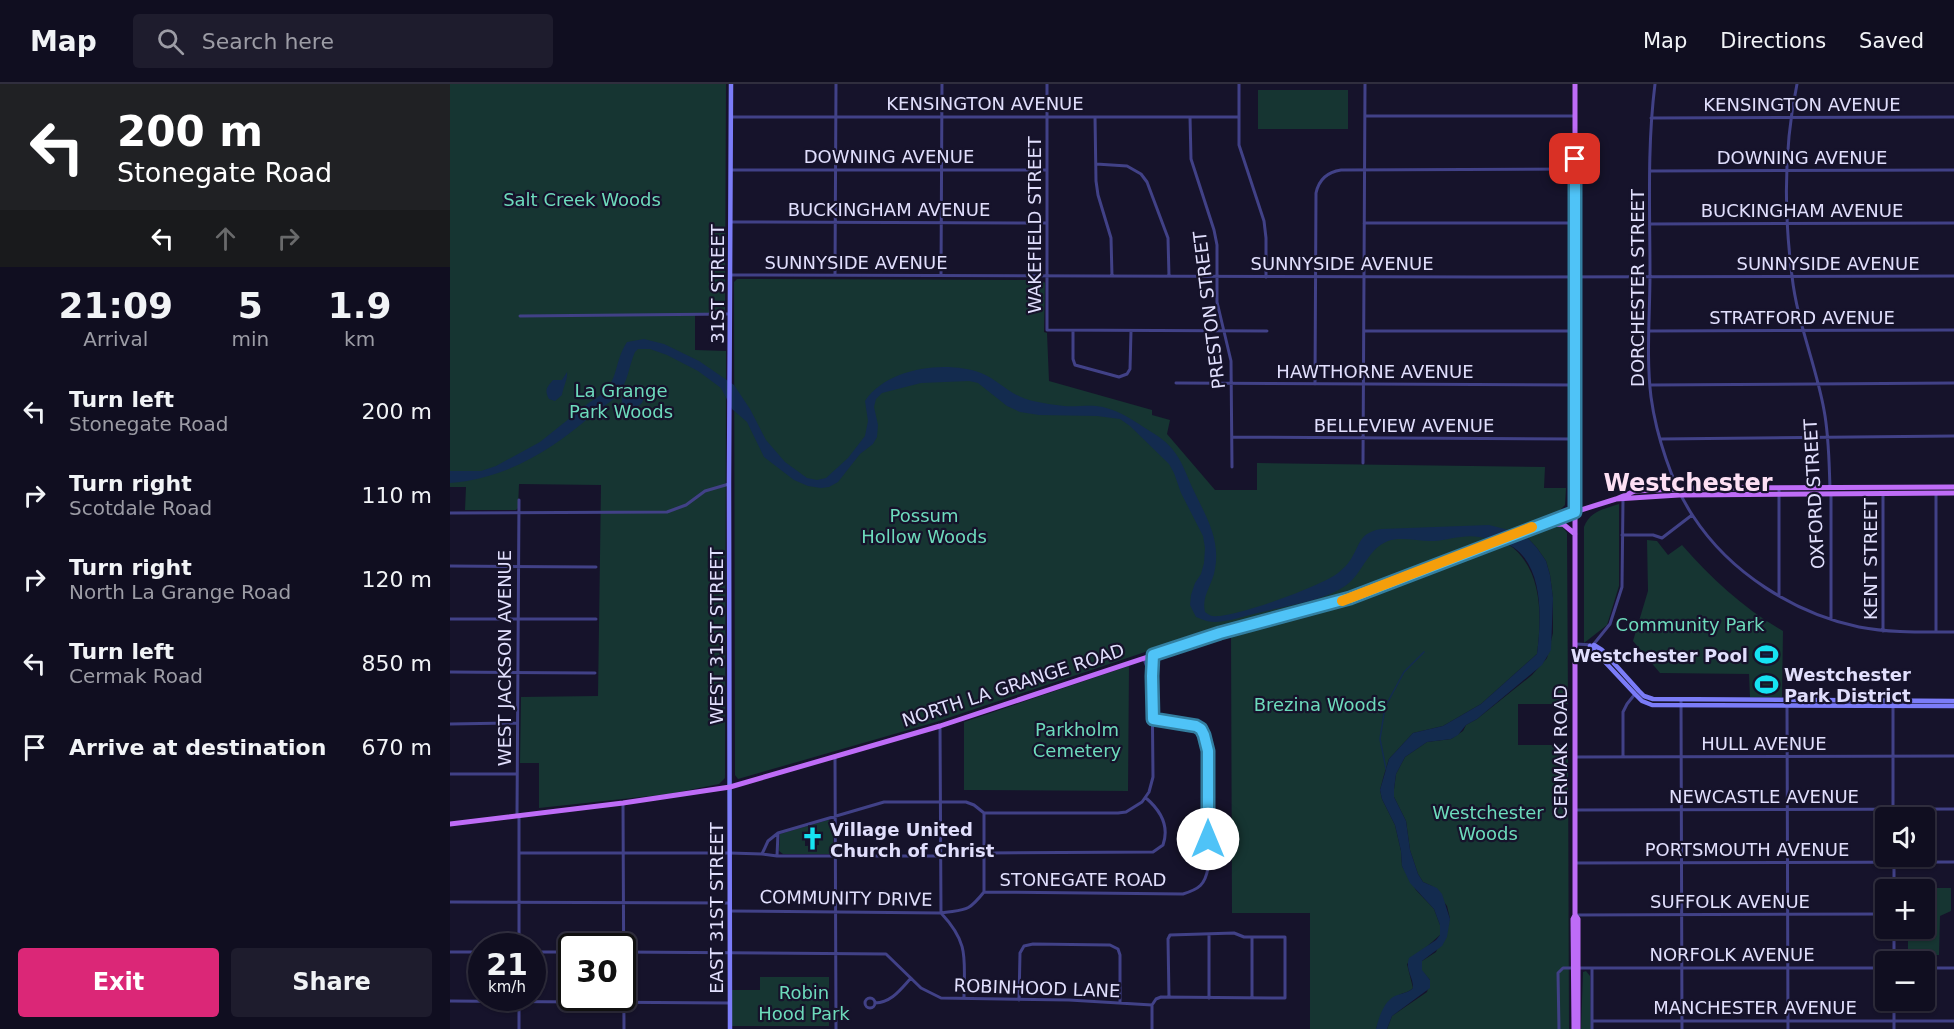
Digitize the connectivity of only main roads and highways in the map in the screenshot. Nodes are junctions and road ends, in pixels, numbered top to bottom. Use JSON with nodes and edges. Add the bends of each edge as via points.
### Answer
{"nodes":[{"id":1,"x":731,"y":84,"type":"edge"},
{"id":2,"x":1575,"y":84,"type":"edge"},
{"id":3,"x":729,"y":484,"type":"joint"},
{"id":4,"x":1954,"y":487,"type":"edge"},
{"id":5,"x":1779,"y":491,"type":"junction"},
{"id":6,"x":1830,"y":491,"type":"junction"},
{"id":7,"x":1954,"y":493,"type":"edge"},
{"id":8,"x":1619,"y":499,"type":"junction"},
{"id":9,"x":1575,"y":512,"type":"junction"},
{"id":10,"x":1532,"y":527,"type":"junction"},
{"id":11,"x":1575,"y":534,"type":"junction"},
{"id":12,"x":1592,"y":645,"type":"road end"},
{"id":13,"x":1954,"y":701,"type":"edge"},
{"id":14,"x":1893,"y":704,"type":"junction"},
{"id":15,"x":1954,"y":706,"type":"edge"},
{"id":16,"x":730,"y":787,"type":"junction"},
{"id":17,"x":450,"y":824,"type":"edge"},
{"id":18,"x":1576,"y":968,"type":"junction"},
{"id":19,"x":730,"y":1029,"type":"edge"},
{"id":20,"x":1574,"y":1029,"type":"edge"},
{"id":21,"x":1578,"y":1029,"type":"edge"}],
"edges":[{"from":1,"to":3,"type":"main road","name":"31ST STREET"},
{"from":2,"to":9,"type":"main road","name":"CERMAK ROAD"},
{"from":3,"to":16,"type":"main road","name":"WEST 31ST STREET"},
{"from":4,"to":6,"type":"main road"},
{"from":5,"to":6,"type":"main road"},
{"from":5,"to":8,"type":"main road"},
{"from":5,"to":8,"type":"main road","via":[[1679,488],[1635,491]]},
{"from":6,"to":7,"type":"main road"},
{"from":8,"to":9,"type":"main road","name":"NORTH LA GRANGE ROAD"},
{"from":9,"to":10,"type":"main road","name":"NORTH LA GRANGE ROAD"},
{"from":9,"to":11,"type":"main road","name":"CERMAK ROAD"},
{"from":10,"to":11,"type":"main road","via":[[1563,524]]},
{"from":10,"to":16,"type":"main road","name":"NORTH LA GRANGE ROAD","via":[[1350,598],[1220,633],[940,726]]},
{"from":11,"to":18,"type":"main road","name":"CERMAK ROAD"},
{"from":12,"to":14,"type":"main road","via":[[1642,701],[1652,705]]},
{"from":13,"to":14,"type":"main road"},
{"from":14,"to":15,"type":"main road"},
{"from":16,"to":17,"type":"main road","name":"NORTH LA GRANGE ROAD"},
{"from":16,"to":19,"type":"main road","name":"EAST 31ST STREET"},
{"from":18,"to":20,"type":"main road","name":"CERMAK ROAD"},
{"from":18,"to":21,"type":"main road","name":"CERMAK ROAD"}]}
